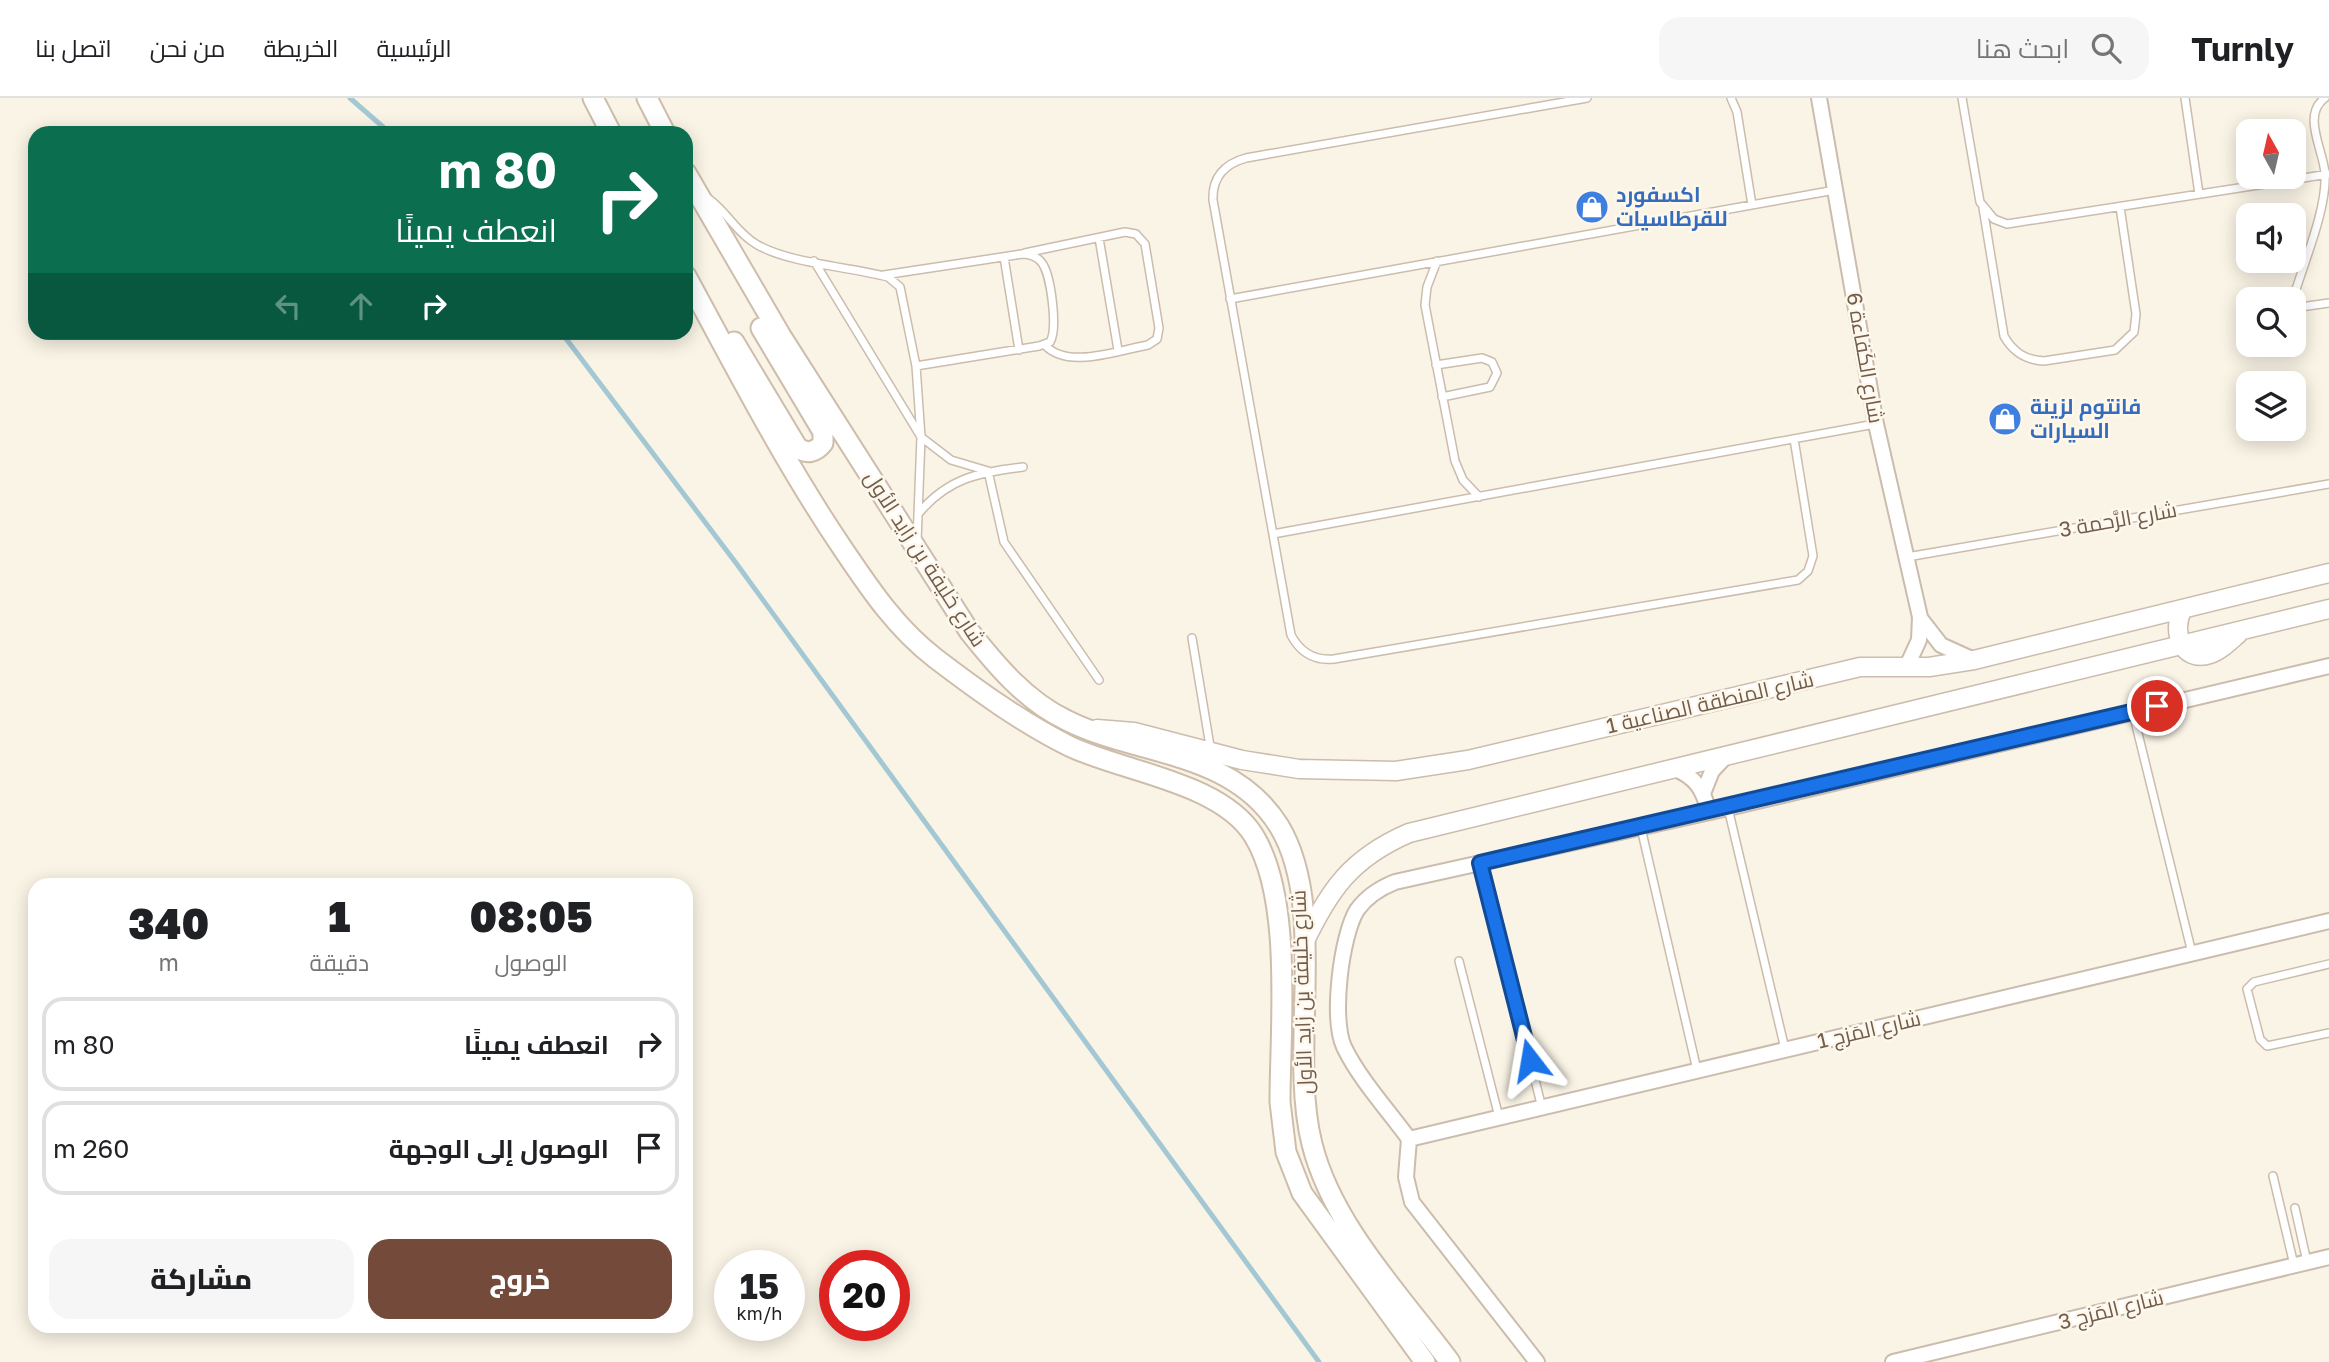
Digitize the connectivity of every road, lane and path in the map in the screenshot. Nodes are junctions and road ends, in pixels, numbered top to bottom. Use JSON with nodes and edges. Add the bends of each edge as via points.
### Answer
{"nodes":[{"id":1,"x":593,"y":98,"type":"edge"},
{"id":2,"x":647,"y":98,"type":"edge"},
{"id":3,"x":1587,"y":98,"type":"edge"},
{"id":4,"x":1731,"y":98,"type":"edge"},
{"id":5,"x":1819,"y":98,"type":"edge"},
{"id":6,"x":1962,"y":98,"type":"edge"},
{"id":7,"x":2185,"y":98,"type":"edge"},
{"id":8,"x":2325,"y":98,"type":"edge"},
{"id":9,"x":607,"y":126,"type":"edge"},
{"id":10,"x":662,"y":126,"type":"edge"},
{"id":11,"x":2327,"y":174,"type":"edge"},
{"id":12,"x":693,"y":187,"type":"edge"},
{"id":13,"x":1835,"y":190,"type":"junction"},
{"id":14,"x":695,"y":191,"type":"junction"},
{"id":15,"x":2199,"y":194,"type":"junction"},
{"id":16,"x":1752,"y":205,"type":"junction"},
{"id":17,"x":2120,"y":207,"type":"junction"},
{"id":18,"x":1983,"y":208,"type":"junction"},
{"id":19,"x":1099,"y":238,"type":"junction"},
{"id":20,"x":1022,"y":254,"type":"junction"},
{"id":21,"x":1003,"y":257,"type":"junction"},
{"id":22,"x":814,"y":261,"type":"junction"},
{"id":23,"x":1437,"y":261,"type":"junction"},
{"id":24,"x":737,"y":264,"type":"junction"},
{"id":25,"x":880,"y":275,"type":"junction"},
{"id":26,"x":2297,"y":287,"type":"edge"},
{"id":27,"x":693,"y":289,"type":"edge"},
{"id":28,"x":1230,"y":299,"type":"junction"},
{"id":29,"x":2329,"y":303,"type":"edge"},
{"id":30,"x":2306,"y":306,"type":"edge"},
{"id":31,"x":714,"y":327,"type":"junction"},
{"id":32,"x":1045,"y":345,"type":"junction"},
{"id":33,"x":1018,"y":350,"type":"junction"},
{"id":34,"x":1118,"y":350,"type":"junction"},
{"id":35,"x":1436,"y":365,"type":"junction"},
{"id":36,"x":916,"y":366,"type":"junction"},
{"id":37,"x":1442,"y":397,"type":"junction"},
{"id":38,"x":1876,"y":424,"type":"junction"},
{"id":39,"x":921,"y":436,"type":"junction"},
{"id":40,"x":1794,"y":439,"type":"junction"},
{"id":41,"x":1023,"y":467,"type":"dead end"},
{"id":42,"x":988,"y":471,"type":"junction"},
{"id":43,"x":2329,"y":484,"type":"edge"},
{"id":44,"x":1479,"y":497,"type":"junction"},
{"id":45,"x":918,"y":514,"type":"junction"},
{"id":46,"x":1273,"y":534,"type":"junction"},
{"id":47,"x":917,"y":549,"type":"junction"},
{"id":48,"x":1906,"y":557,"type":"junction"},
{"id":49,"x":2329,"y":573,"type":"edge"},
{"id":50,"x":2183,"y":609,"type":"junction"},
{"id":51,"x":2329,"y":609,"type":"edge"},
{"id":52,"x":1920,"y":617,"type":"junction"},
{"id":53,"x":1192,"y":638,"type":"dead end"},
{"id":54,"x":2181,"y":645,"type":"junction"},
{"id":55,"x":1974,"y":660,"type":"junction"},
{"id":56,"x":1908,"y":666,"type":"junction"},
{"id":57,"x":2329,"y":666,"type":"edge"},
{"id":58,"x":1099,"y":680,"type":"dead end"},
{"id":59,"x":2133,"y":712,"type":"junction"},
{"id":60,"x":1088,"y":730,"type":"junction"},
{"id":61,"x":1212,"y":752,"type":"junction"},
{"id":62,"x":1727,"y":755,"type":"junction"},
{"id":63,"x":1673,"y":768,"type":"junction"},
{"id":64,"x":1704,"y":791,"type":"junction"},
{"id":65,"x":1728,"y":808,"type":"junction"},
{"id":66,"x":1709,"y":813,"type":"junction"},
{"id":67,"x":1641,"y":828,"type":"junction"},
{"id":68,"x":1480,"y":863,"type":"junction"},
{"id":69,"x":2329,"y":921,"type":"edge"},
{"id":70,"x":1303,"y":945,"type":"junction"},
{"id":71,"x":2192,"y":953,"type":"junction"},
{"id":72,"x":1459,"y":961,"type":"dead end"},
{"id":73,"x":2329,"y":964,"type":"edge"},
{"id":74,"x":2329,"y":1033,"type":"edge"},
{"id":75,"x":1785,"y":1050,"type":"junction"},
{"id":76,"x":1698,"y":1071,"type":"junction"},
{"id":77,"x":1542,"y":1108,"type":"junction"},
{"id":78,"x":1499,"y":1118,"type":"junction"},
{"id":79,"x":1409,"y":1139,"type":"junction"},
{"id":80,"x":2273,"y":1176,"type":"dead end"},
{"id":81,"x":2295,"y":1208,"type":"dead end"},
{"id":82,"x":2329,"y":1257,"type":"edge"},
{"id":83,"x":2301,"y":1264,"type":"junction"},
{"id":84,"x":1425,"y":1362,"type":"edge"},
{"id":85,"x":1450,"y":1362,"type":"edge"},
{"id":86,"x":1537,"y":1362,"type":"edge"},
{"id":87,"x":1893,"y":1362,"type":"edge"}],
"edges":[{"from":1,"to":9,"type":"main road"},
{"from":2,"to":10,"type":"main road"},
{"from":3,"to":28,"type":"lane","via":[[1246,158],[1228,165],[1217,177],[1212,193]]},
{"from":4,"to":16,"type":"lane"},
{"from":5,"to":13,"type":"street","name":"شارع الكَفاءة 6"},
{"from":6,"to":18,"type":"lane"},
{"from":7,"to":15,"type":"lane"},
{"from":8,"to":11,"type":"lane","via":[[2314,119]]},
{"from":11,"to":15,"type":"lane"},
{"from":11,"to":26,"type":"lane"},
{"from":12,"to":14,"type":"main road","name":"شارع خليفة بن زايد الأول"},
{"from":13,"to":16,"type":"lane"},
{"from":13,"to":38,"type":"street","name":"شارع الكَفاءة 6"},
{"from":14,"to":22,"type":"lane","via":[[713,202],[758,246]]},
{"from":14,"to":24,"type":"main road","name":"شارع خليفة بن زايد الأول"},
{"from":15,"to":17,"type":"lane"},
{"from":16,"to":23,"type":"lane"},
{"from":17,"to":18,"type":"lane","via":[[2015,224],[2000,222]]},
{"from":17,"to":18,"type":"lane","via":[[2136,314],[2134,332],[2115,350],[2044,361],[2016,352],[2004,336]]},
{"from":19,"to":20,"type":"lane"},
{"from":19,"to":34,"type":"lane"},
{"from":19,"to":34,"type":"lane","via":[[1136,234],[1147,256],[1159,333],[1148,345]]},
{"from":20,"to":21,"type":"lane"},
{"from":20,"to":32,"type":"lane","via":[[1035,257],[1046,271],[1055,326]]},
{"from":21,"to":25,"type":"lane"},
{"from":21,"to":33,"type":"lane"},
{"from":22,"to":25,"type":"lane"},
{"from":22,"to":39,"type":"lane"},
{"from":23,"to":28,"type":"lane"},
{"from":23,"to":35,"type":"lane","via":[[1425,305]]},
{"from":24,"to":31,"type":"main road","via":[[748,307],[823,432],[820,447],[810,452],[797,447],[739,349]]},
{"from":24,"to":47,"type":"main road","name":"شارع خليفة بن زايد الأول"},
{"from":25,"to":36,"type":"lane","via":[[894,281],[904,294]]},
{"from":27,"to":31,"type":"main road","name":"شارع خليفة بن زايد الأول"},
{"from":28,"to":46,"type":"lane"},
{"from":29,"to":30,"type":"lane"},
{"from":31,"to":84,"type":"main road","name":"شارع خليفة بن زايد الأول","via":[[833,535],[885,610],[919,645],[1046,734],[1097,758],[1214,800],[1238,816],[1253,834],[1268,863],[1277,907],[1280,1102],[1292,1173],[1313,1212]]},
{"from":32,"to":33,"type":"lane"},
{"from":32,"to":34,"type":"lane","via":[[1071,358]]},
{"from":33,"to":36,"type":"lane"},
{"from":35,"to":37,"type":"lane"},
{"from":35,"to":37,"type":"lane","via":[[1482,358],[1492,362],[1497,373],[1494,383],[1485,389]]},
{"from":36,"to":39,"type":"lane"},
{"from":37,"to":44,"type":"lane","via":[[1455,461]]},
{"from":38,"to":40,"type":"lane"},
{"from":38,"to":48,"type":"street","name":"شارع الكَفاءة 6"},
{"from":39,"to":42,"type":"lane","via":[[951,460]]},
{"from":39,"to":45,"type":"lane"},
{"from":40,"to":44,"type":"lane"},
{"from":40,"to":46,"type":"lane","via":[[1813,556],[1804,576],[1792,582],[1325,659],[1301,650],[1291,635]]},
{"from":41,"to":42,"type":"lane"},
{"from":42,"to":45,"type":"lane","via":[[949,485]]},
{"from":42,"to":58,"type":"lane","via":[[1004,542]]},
{"from":43,"to":48,"type":"lane","name":"شارع الرَّحمة 3"},
{"from":44,"to":46,"type":"lane"},
{"from":45,"to":47,"type":"lane"},
{"from":47,"to":60,"type":"main road","name":"شارع خليفة بن زايد الأول","via":[[969,631],[1003,671],[1042,705]]},
{"from":48,"to":52,"type":"street","name":"شارع الكَفاءة 6"},
{"from":49,"to":50,"type":"street","name":"شارع المنطقة الصناعية 1"},
{"from":50,"to":54,"type":"street","via":[[2176,631]]},
{"from":50,"to":55,"type":"street","name":"شارع المنطقة الصناعية 1"},
{"from":51,"to":54,"type":"street"},
{"from":52,"to":55,"type":"street","name":"شارع الكَفاءة 6","via":[[1941,645]]},
{"from":52,"to":56,"type":"street","name":"شارع الكَفاءة 6","via":[[1919,640]]},
{"from":53,"to":61,"type":"lane"},
{"from":54,"to":62,"type":"street"},
{"from":55,"to":56,"type":"street","name":"شارع المنطقة الصناعية 1"},
{"from":56,"to":61,"type":"street","name":"شارع المنطقة الصناعية 1","via":[[1860,667],[1468,760],[1396,771],[1299,769]]},
{"from":57,"to":59,"type":"street"},
{"from":59,"to":65,"type":"street"},
{"from":59,"to":71,"type":"lane"},
{"from":60,"to":61,"type":"street","name":"شارع المنطقة الصناعية 1","via":[[1134,732]]},
{"from":60,"to":70,"type":"main road","name":"شارع خليفة بن زايد الأول","via":[[1210,768],[1255,797],[1280,827],[1293,858],[1303,906]]},
{"from":62,"to":63,"type":"street"},
{"from":62,"to":64,"type":"street","via":[[1712,771]]},
{"from":63,"to":64,"type":"street"},
{"from":63,"to":70,"type":"street","via":[[1390,841],[1341,879]]},
{"from":64,"to":66,"type":"street"},
{"from":65,"to":66,"type":"street"},
{"from":65,"to":75,"type":"lane"},
{"from":66,"to":67,"type":"street"},
{"from":67,"to":68,"type":"street"},
{"from":67,"to":76,"type":"lane"},
{"from":68,"to":77,"type":"lane"},
{"from":68,"to":79,"type":"street","via":[[1383,887],[1363,902],[1350,924],[1336,1003],[1340,1037]]},
{"from":69,"to":71,"type":"street","name":"شارع المَزج 1"},
{"from":70,"to":85,"type":"main road","name":"شارع خليفة بن زايد الأول","via":[[1304,1088],[1319,1168],[1340,1213]]},
{"from":71,"to":75,"type":"street","name":"شارع المَزج 1"},
{"from":72,"to":78,"type":"lane"},
{"from":73,"to":74,"type":"lane","via":[[2254,982],[2247,989],[2260,1039],[2267,1046]]},
{"from":75,"to":76,"type":"street","name":"شارع المَزج 1"},
{"from":76,"to":77,"type":"street","name":"شارع المَزج 1"},
{"from":77,"to":78,"type":"street","name":"شارع المَزج 1"},
{"from":78,"to":79,"type":"street","name":"شارع المَزج 1"},
{"from":79,"to":86,"type":"street","via":[[1406,1177],[1412,1202]]},
{"from":80,"to":83,"type":"lane"},
{"from":81,"to":83,"type":"lane"},
{"from":82,"to":83,"type":"street","name":"شارع المَزج 3"},
{"from":83,"to":87,"type":"street","name":"شارع المَزج 3"}]}
